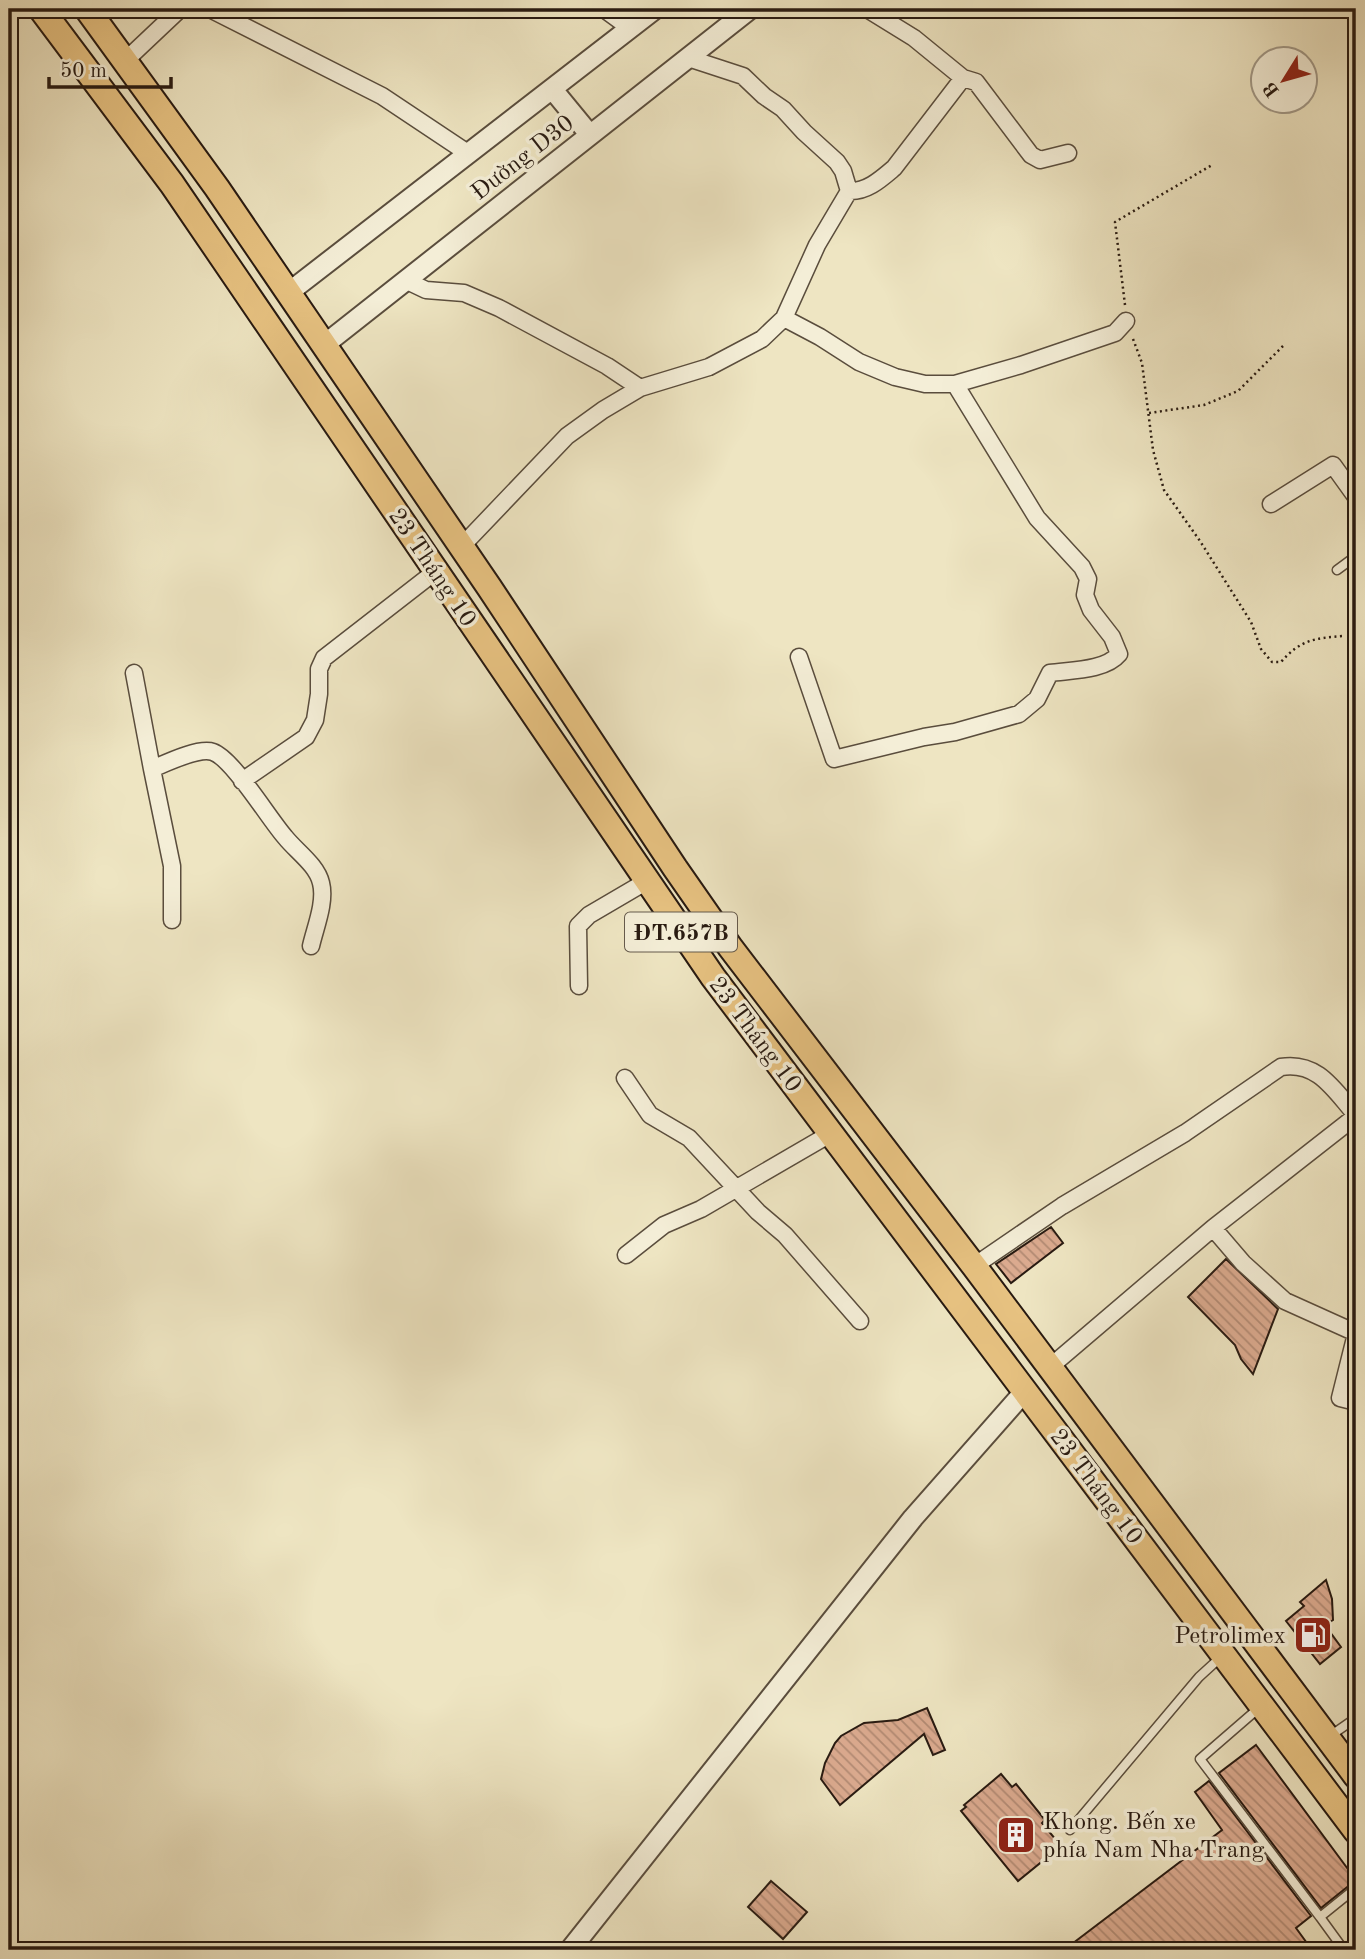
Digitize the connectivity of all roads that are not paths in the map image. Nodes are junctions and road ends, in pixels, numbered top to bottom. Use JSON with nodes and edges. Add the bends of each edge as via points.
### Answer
{"nodes":[{"id":1,"x":13,"y":9,"type":"edge"},
{"id":2,"x":41,"y":9,"type":"edge"},
{"id":3,"x":87,"y":9,"type":"edge"},
{"id":4,"x":180,"y":9,"type":"edge"},
{"id":5,"x":210,"y":9,"type":"edge"},
{"id":6,"x":604,"y":9,"type":"edge"},
{"id":7,"x":655,"y":9,"type":"edge"},
{"id":8,"x":750,"y":9,"type":"edge"},
{"id":9,"x":867,"y":9,"type":"edge"},
{"id":10,"x":9,"y":18,"type":"edge"},
{"id":11,"x":630,"y":28,"type":"junction"},
{"id":12,"x":688,"y":58,"type":"junction"},
{"id":13,"x":126,"y":60,"type":"junction"},
{"id":14,"x":962,"y":78,"type":"junction"},
{"id":15,"x":553,"y":90,"type":"junction"},
{"id":16,"x":590,"y":135,"type":"junction"},
{"id":17,"x":1069,"y":153,"type":"dead end"},
{"id":18,"x":469,"y":154,"type":"junction"},
{"id":19,"x":849,"y":191,"type":"junction"},
{"id":20,"x":405,"y":281,"type":"junction"},
{"id":21,"x":288,"y":293,"type":"junction"},
{"id":22,"x":261,"y":314,"type":"junction"},
{"id":23,"x":784,"y":318,"type":"junction"},
{"id":24,"x":1126,"y":321,"type":"road end"},
{"id":25,"x":324,"y":345,"type":"junction"},
{"id":26,"x":296,"y":366,"type":"junction"},
{"id":27,"x":955,"y":384,"type":"junction"},
{"id":28,"x":640,"y":387,"type":"junction"},
{"id":29,"x":1356,"y":497,"type":"edge"},
{"id":30,"x":1271,"y":504,"type":"dead end"},
{"id":31,"x":461,"y":547,"type":"junction"},
{"id":32,"x":1356,"y":556,"type":"edge"},
{"id":33,"x":436,"y":570,"type":"junction"},
{"id":34,"x":1337,"y":570,"type":"dead end"},
{"id":35,"x":799,"y":657,"type":"dead end"},
{"id":36,"x":134,"y":673,"type":"dead end"},
{"id":37,"x":152,"y":769,"type":"junction"},
{"id":38,"x":242,"y":781,"type":"junction"},
{"id":39,"x":647,"y":881,"type":"junction"},
{"id":40,"x":172,"y":920,"type":"dead end"},
{"id":41,"x":311,"y":946,"type":"dead end"},
{"id":42,"x":579,"y":986,"type":"dead end"},
{"id":43,"x":625,"y":1078,"type":"dead end"},
{"id":44,"x":1356,"y":1116,"type":"edge"},
{"id":45,"x":830,"y":1134,"type":"junction"},
{"id":46,"x":737,"y":1189,"type":"junction"},
{"id":47,"x":1213,"y":1228,"type":"junction"},
{"id":48,"x":626,"y":1255,"type":"dead end"},
{"id":49,"x":974,"y":1266,"type":"junction"},
{"id":50,"x":860,"y":1321,"type":"dead end"},
{"id":51,"x":1356,"y":1333,"type":"edge"},
{"id":52,"x":1050,"y":1367,"type":"junction"},
{"id":53,"x":1025,"y":1391,"type":"junction"},
{"id":54,"x":1356,"y":1402,"type":"edge"},
{"id":55,"x":1249,"y":1635,"type":"junction"},
{"id":56,"x":1224,"y":1654,"type":"junction"},
{"id":57,"x":1262,"y":1705,"type":"junction"},
{"id":58,"x":1356,"y":1718,"type":"edge"},
{"id":59,"x":1327,"y":1738,"type":"junction"},
{"id":60,"x":1356,"y":1776,"type":"edge"},
{"id":61,"x":1070,"y":1830,"type":"dead end"},
{"id":62,"x":1356,"y":1831,"type":"edge"},
{"id":63,"x":1356,"y":1888,"type":"edge"},
{"id":64,"x":1320,"y":1917,"type":"junction"},
{"id":65,"x":570,"y":1950,"type":"edge"},
{"id":66,"x":1344,"y":1950,"type":"edge"}],
"edges":[{"from":1,"to":10,"type":"street"},
{"from":2,"to":22,"type":"main road","name":"23 Tháng 10","number":"ĐT.657B","via":[[172,184]]},
{"from":3,"to":13,"type":"main road","name":"23 Tháng 10","number":"ĐT.657B"},
{"from":4,"to":13,"type":"street"},
{"from":5,"to":18,"type":"street","via":[[382,96]]},
{"from":6,"to":11,"type":"street"},
{"from":7,"to":11,"type":"street","name":"Đường D30"},
{"from":8,"to":12,"type":"street","name":"Đường D30"},
{"from":9,"to":14,"type":"street","via":[[914,38]]},
{"from":11,"to":15,"type":"street","name":"Đường D30"},
{"from":12,"to":16,"type":"street","name":"Đường D30"},
{"from":12,"to":19,"type":"street","via":[[743,76],[783,109],[837,162]]},
{"from":13,"to":21,"type":"main road","name":"23 Tháng 10","number":"ĐT.657B"},
{"from":14,"to":17,"type":"street","via":[[976,82],[1031,155],[1040,160]]},
{"from":14,"to":19,"type":"street","via":[[894,168],[865,188]]},
{"from":15,"to":16,"type":"street"},
{"from":15,"to":18,"type":"street","name":"Đường D30"},
{"from":16,"to":20,"type":"street","name":"Đường D30"},
{"from":18,"to":21,"type":"street","name":"Đường D30"},
{"from":19,"to":23,"type":"street","via":[[817,245]]},
{"from":20,"to":25,"type":"street","name":"Đường D30"},
{"from":20,"to":28,"type":"street","via":[[426,290],[464,293],[499,308]]},
{"from":21,"to":22,"type":"main road"},
{"from":21,"to":25,"type":"main road","name":"23 Tháng 10","number":"ĐT.657B"},
{"from":22,"to":26,"type":"main road","name":"23 Tháng 10","number":"ĐT.657B"},
{"from":23,"to":27,"type":"street","via":[[859,362],[895,377]]},
{"from":23,"to":28,"type":"street","via":[[762,339],[731,358]]},
{"from":24,"to":27,"type":"street","via":[[1115,333],[1096,341]]},
{"from":25,"to":26,"type":"main road"},
{"from":25,"to":31,"type":"main road","name":"23 Tháng 10","number":"ĐT.657B"},
{"from":26,"to":33,"type":"main road","name":"23 Tháng 10","number":"ĐT.657B"},
{"from":27,"to":35,"type":"street","via":[[1037,518],[1082,567],[1091,610],[1119,654],[1096,666],[1050,673],[1037,699],[1019,714],[834,759]]},
{"from":28,"to":31,"type":"street","via":[[567,436]]},
{"from":29,"to":30,"type":"street","via":[[1333,465]]},
{"from":31,"to":33,"type":"main road"},
{"from":31,"to":49,"type":"main road","name":"23 Tháng 10","number":"ĐT.657B","via":[[730,947]]},
{"from":32,"to":34,"type":"lane"},
{"from":33,"to":38,"type":"street","via":[[324,658],[315,720],[306,737]]},
{"from":33,"to":39,"type":"main road","name":"23 Tháng 10","number":"ĐT.657B"},
{"from":36,"to":37,"type":"street"},
{"from":37,"to":38,"type":"street","via":[[211,751]]},
{"from":37,"to":40,"type":"street","via":[[172,866]]},
{"from":38,"to":41,"type":"street","via":[[321,882]]},
{"from":39,"to":42,"type":"street","via":[[578,926]]},
{"from":39,"to":45,"type":"main road","name":"23 Tháng 10","number":"ĐT.657B"},
{"from":43,"to":46,"type":"street","via":[[650,1115],[689,1138]]},
{"from":44,"to":47,"type":"street"},
{"from":44,"to":49,"type":"street","via":[[1313,1069],[1281,1067]]},
{"from":45,"to":46,"type":"street"},
{"from":45,"to":53,"type":"main road","name":"23 Tháng 10","number":"ĐT.657B"},
{"from":46,"to":48,"type":"street","via":[[664,1225]]},
{"from":46,"to":50,"type":"street","via":[[785,1235]]},
{"from":47,"to":51,"type":"street","via":[[1285,1301]]},
{"from":47,"to":52,"type":"street"},
{"from":49,"to":52,"type":"main road","name":"23 Tháng 10","number":"ĐT.657B"},
{"from":51,"to":54,"type":"street","via":[[1340,1398]]},
{"from":52,"to":53,"type":"main road"},
{"from":52,"to":55,"type":"main road","name":"23 Tháng 10","number":"ĐT.657B"},
{"from":53,"to":56,"type":"main road","name":"23 Tháng 10","number":"ĐT.657B"},
{"from":53,"to":65,"type":"street","via":[[913,1518]]},
{"from":55,"to":56,"type":"main road"},
{"from":55,"to":59,"type":"main road","name":"23 Tháng 10","number":"ĐT.657B"},
{"from":56,"to":57,"type":"main road","name":"23 Tháng 10","number":"ĐT.657B"},
{"from":56,"to":61,"type":"lane","via":[[1199,1677]]},
{"from":57,"to":62,"type":"main road","name":"23 Tháng 10","number":"ĐT.657B"},
{"from":57,"to":64,"type":"lane","via":[[1200,1759]]},
{"from":58,"to":59,"type":"lane"},
{"from":59,"to":60,"type":"main road","name":"23 Tháng 10","number":"ĐT.657B"},
{"from":63,"to":64,"type":"lane"},
{"from":64,"to":66,"type":"lane"}]}
